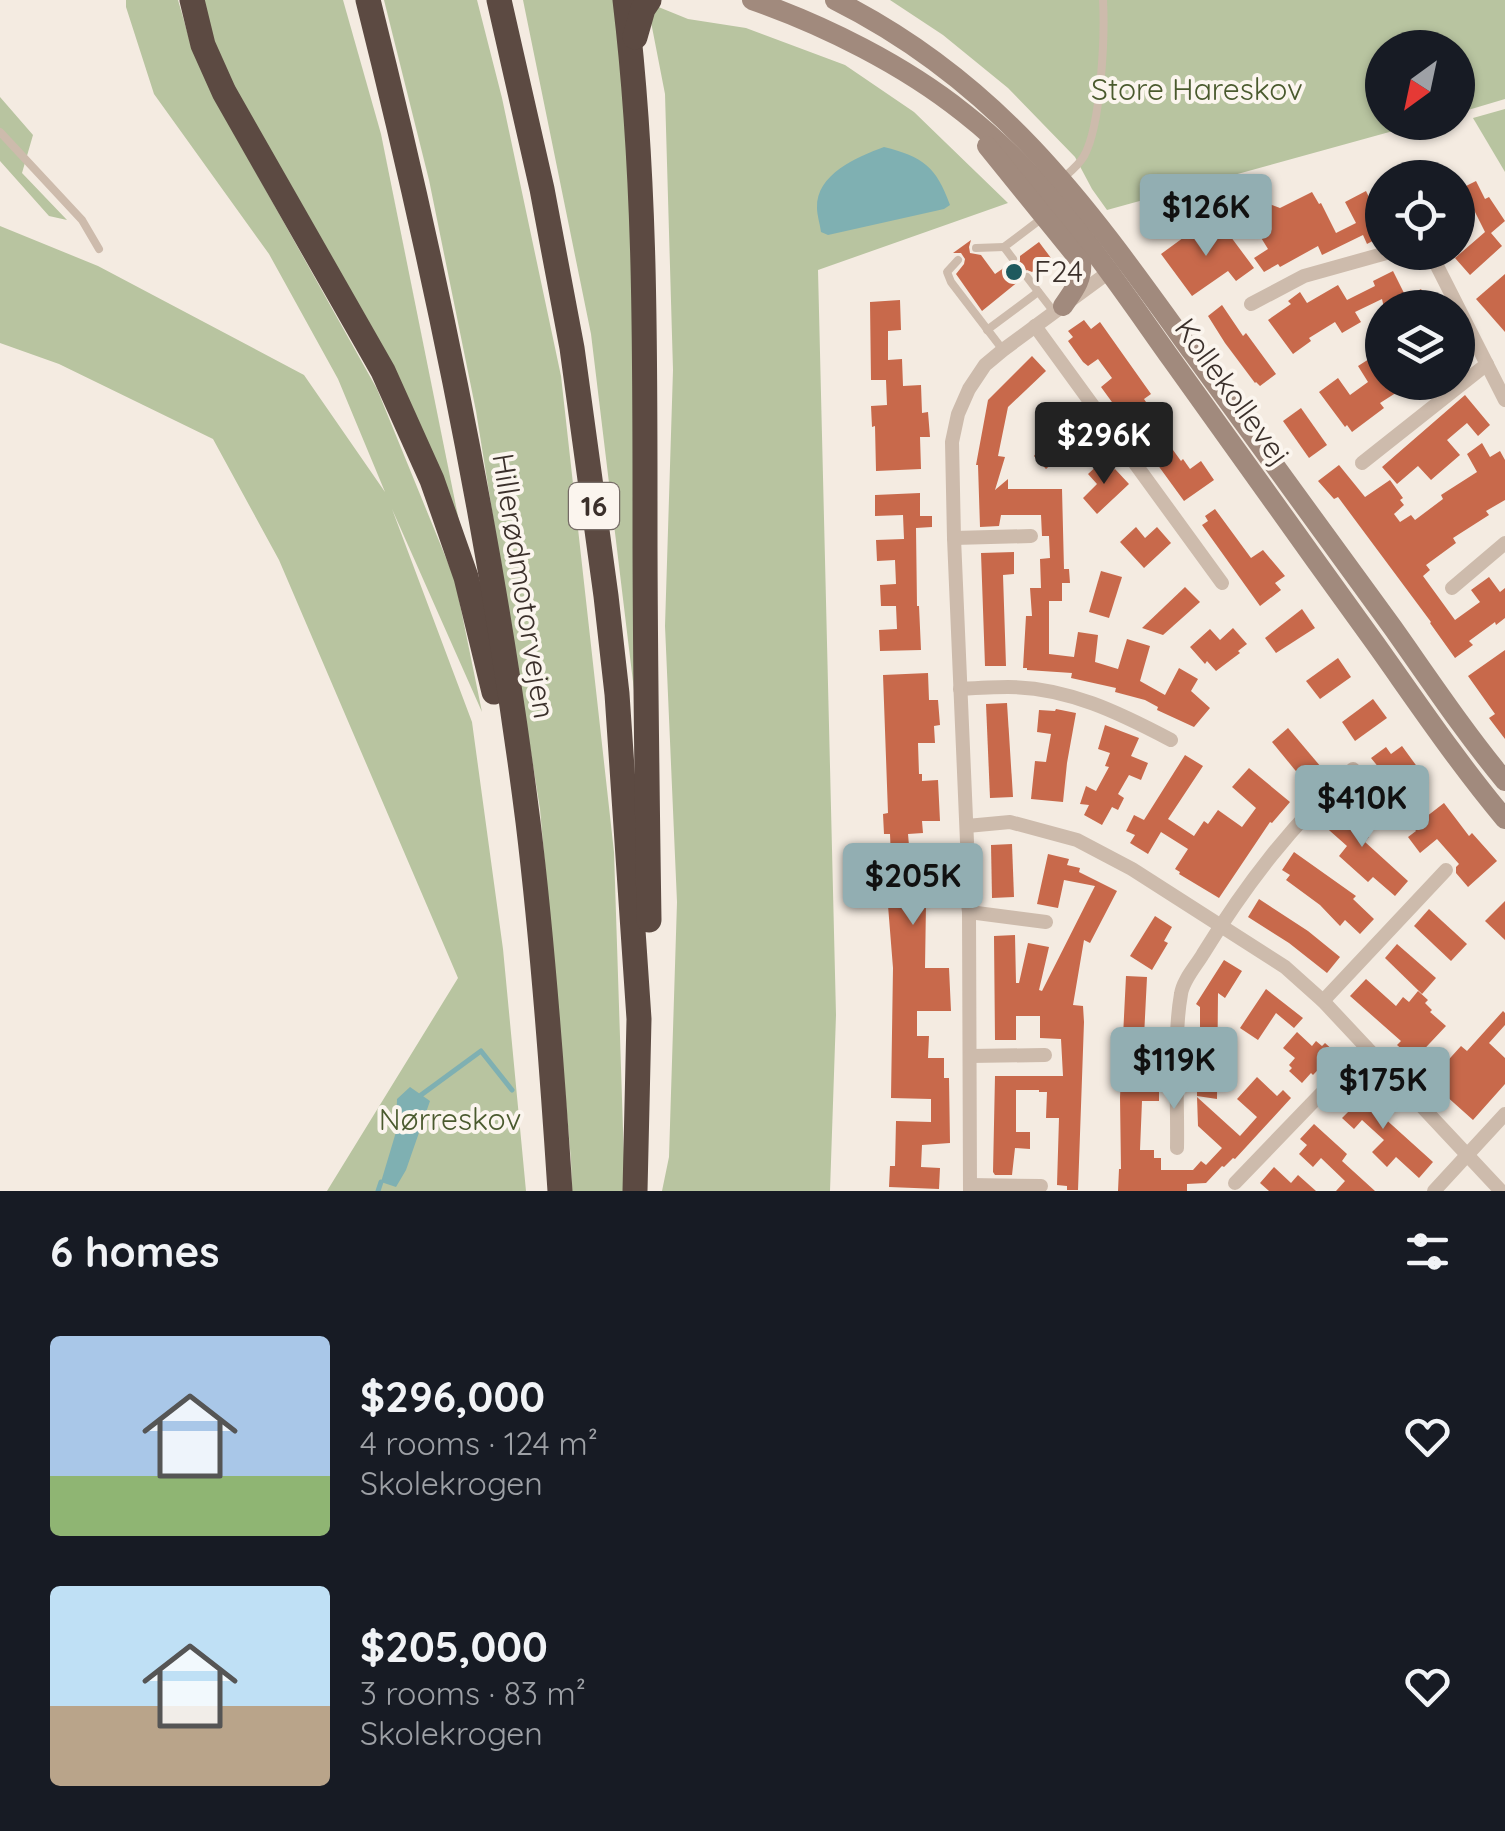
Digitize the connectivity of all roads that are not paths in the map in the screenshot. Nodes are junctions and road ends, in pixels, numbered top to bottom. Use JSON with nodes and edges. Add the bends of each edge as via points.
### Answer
{"nodes":[{"id":1,"x":192,"y":0,"type":"edge"},
{"id":2,"x":368,"y":0,"type":"edge"},
{"id":3,"x":499,"y":0,"type":"edge"},
{"id":4,"x":625,"y":0,"type":"edge"},
{"id":5,"x":649,"y":0,"type":"edge"},
{"id":6,"x":752,"y":0,"type":"edge"},
{"id":7,"x":835,"y":0,"type":"edge"},
{"id":8,"x":1102,"y":0,"type":"edge"},
{"id":9,"x":631,"y":52,"type":"junction"},
{"id":10,"x":963,"y":112,"type":"junction"},
{"id":11,"x":0,"y":132,"type":"edge"},
{"id":12,"x":1062,"y":178,"type":"junction"},
{"id":13,"x":1044,"y":216,"type":"junction"},
{"id":14,"x":98,"y":248,"type":"dead end"},
{"id":15,"x":976,"y":248,"type":"dead end"},
{"id":16,"x":1004,"y":248,"type":"junction"},
{"id":17,"x":1013,"y":259,"type":"dead end"},
{"id":18,"x":1365,"y":259,"type":"edge"},
{"id":19,"x":958,"y":260,"type":"dead end"},
{"id":20,"x":1117,"y":266,"type":"junction"},
{"id":21,"x":1439,"y":270,"type":"edge"},
{"id":22,"x":1027,"y":277,"type":"dead end"},
{"id":23,"x":1038,"y":292,"type":"junction"},
{"id":24,"x":1250,"y":304,"type":"dead end"},
{"id":25,"x":1058,"y":309,"type":"junction"},
{"id":26,"x":1035,"y":326,"type":"junction"},
{"id":27,"x":986,"y":330,"type":"junction"},
{"id":28,"x":1003,"y":350,"type":"junction"},
{"id":29,"x":1486,"y":364,"type":"junction"},
{"id":30,"x":1505,"y":400,"type":"edge"},
{"id":31,"x":1362,"y":463,"type":"dead end"},
{"id":32,"x":1030,"y":536,"type":"dead end"},
{"id":33,"x":954,"y":538,"type":"junction"},
{"id":34,"x":1505,"y":543,"type":"edge"},
{"id":35,"x":1222,"y":583,"type":"dead end"},
{"id":36,"x":1452,"y":588,"type":"dead end"},
{"id":37,"x":960,"y":689,"type":"junction"},
{"id":38,"x":1171,"y":740,"type":"dead end"},
{"id":39,"x":1353,"y":769,"type":"dead end"},
{"id":40,"x":1505,"y":781,"type":"edge"},
{"id":41,"x":1505,"y":819,"type":"edge"},
{"id":42,"x":528,"y":823,"type":"junction"},
{"id":43,"x":1446,"y":870,"type":"dead end"},
{"id":44,"x":966,"y":888,"type":"dead end"},
{"id":45,"x":969,"y":912,"type":"junction"},
{"id":46,"x":1046,"y":922,"type":"dead end"},
{"id":47,"x":1220,"y":926,"type":"junction"},
{"id":48,"x":1322,"y":1001,"type":"junction"},
{"id":49,"x":639,"y":1019,"type":"junction"},
{"id":50,"x":1366,"y":1047,"type":"junction"},
{"id":51,"x":1045,"y":1055,"type":"dead end"},
{"id":52,"x":970,"y":1056,"type":"junction"},
{"id":53,"x":1505,"y":1114,"type":"edge"},
{"id":54,"x":1178,"y":1148,"type":"dead end"},
{"id":55,"x":1467,"y":1154,"type":"junction"},
{"id":56,"x":1235,"y":1183,"type":"dead end"},
{"id":57,"x":1041,"y":1186,"type":"dead end"},
{"id":58,"x":970,"y":1188,"type":"edge"},
{"id":59,"x":560,"y":1191,"type":"edge"},
{"id":60,"x":635,"y":1191,"type":"edge"},
{"id":61,"x":1434,"y":1191,"type":"edge"},
{"id":62,"x":1502,"y":1191,"type":"edge"}],
"edges":[{"from":1,"to":42,"type":"highway","via":[[224,92],[383,371],[432,480],[466,577]]},
{"from":2,"to":42,"type":"highway","name":"Hillerødmotorvejen","via":[[447,339]]},
{"from":3,"to":49,"type":"highway","number":"16","via":[[572,348],[620,732]]},
{"from":4,"to":9,"type":"highway"},
{"from":5,"to":9,"type":"highway"},
{"from":6,"to":10,"type":"street","name":"Kollekollevej","via":[[829,31]]},
{"from":7,"to":12,"type":"street","name":"Kollekollevej","via":[[930,56]]},
{"from":8,"to":12,"type":"lane","via":[[1094,132],[1082,160]]},
{"from":9,"to":49,"type":"highway","via":[[645,393],[649,924]]},
{"from":10,"to":13,"type":"street"},
{"from":10,"to":20,"type":"street","name":"Kollekollevej"},
{"from":11,"to":14,"type":"lane","via":[[82,220]]},
{"from":12,"to":20,"type":"street","name":"Kollekollevej"},
{"from":13,"to":16,"type":"lane"},
{"from":13,"to":25,"type":"street","via":[[1081,262],[1078,283]]},
{"from":15,"to":16,"type":"lane"},
{"from":16,"to":17,"type":"lane"},
{"from":18,"to":24,"type":"street","via":[[1304,276]]},
{"from":19,"to":27,"type":"lane","via":[[947,272],[950,282]]},
{"from":20,"to":25,"type":"street"},
{"from":20,"to":40,"type":"street","name":"Kollekollevej"},
{"from":20,"to":41,"type":"street","name":"Kollekollevej"},
{"from":21,"to":29,"type":"street"},
{"from":22,"to":23,"type":"lane"},
{"from":23,"to":25,"type":"lane"},
{"from":23,"to":27,"type":"lane"},
{"from":25,"to":26,"type":"street"},
{"from":26,"to":28,"type":"street"},
{"from":26,"to":35,"type":"street"},
{"from":27,"to":28,"type":"lane"},
{"from":28,"to":33,"type":"street","via":[[970,388],[958,414],[952,442]]},
{"from":29,"to":30,"type":"street"},
{"from":29,"to":31,"type":"street"},
{"from":32,"to":33,"type":"street"},
{"from":33,"to":37,"type":"street"},
{"from":34,"to":36,"type":"street"},
{"from":37,"to":38,"type":"street","via":[[1068,695]]},
{"from":37,"to":47,"type":"street","via":[[967,834],[1010,822],[1077,840]]},
{"from":39,"to":47,"type":"street","via":[[1270,854]]},
{"from":42,"to":59,"type":"highway","name":"Hillerødmotorvejen"},
{"from":43,"to":48,"type":"street"},
{"from":44,"to":45,"type":"street"},
{"from":45,"to":46,"type":"street"},
{"from":45,"to":52,"type":"street"},
{"from":47,"to":48,"type":"street","via":[[1286,967]]},
{"from":47,"to":54,"type":"street","via":[[1181,990]]},
{"from":48,"to":50,"type":"street"},
{"from":49,"to":60,"type":"highway","number":"16"},
{"from":50,"to":55,"type":"street"},
{"from":50,"to":56,"type":"street"},
{"from":51,"to":52,"type":"street"},
{"from":52,"to":58,"type":"street"},
{"from":53,"to":55,"type":"street"},
{"from":55,"to":61,"type":"street"},
{"from":55,"to":62,"type":"street"},
{"from":57,"to":58,"type":"street"}]}
